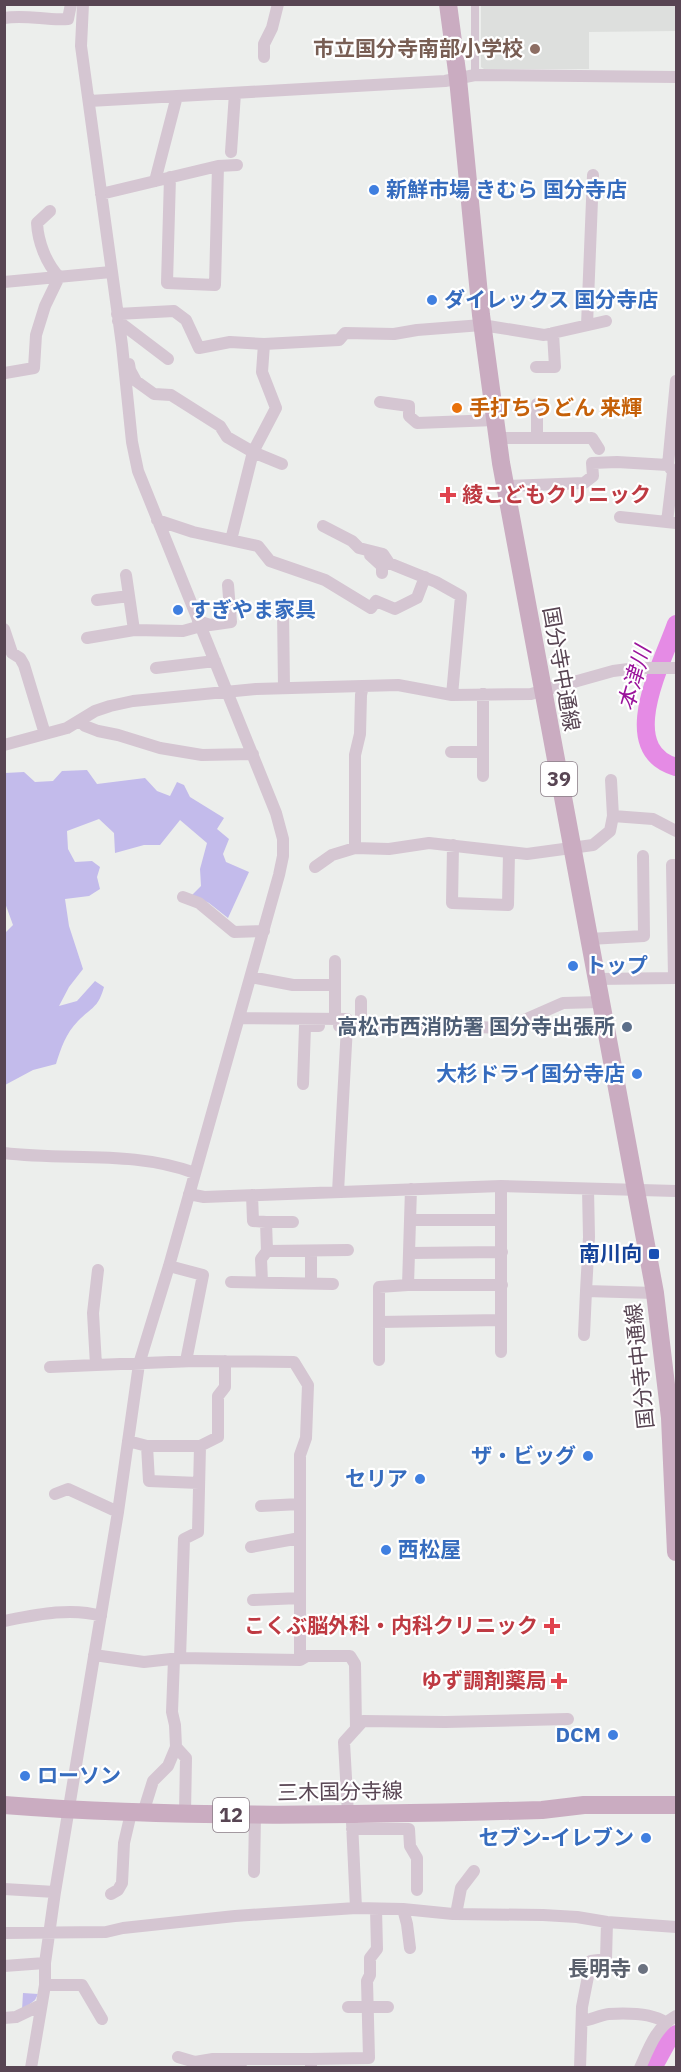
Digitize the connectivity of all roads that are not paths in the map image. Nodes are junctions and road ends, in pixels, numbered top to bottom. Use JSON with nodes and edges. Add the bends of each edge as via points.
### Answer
{"nodes":[{"id":1,"x":71,"y":4,"type":"edge"},
{"id":2,"x":83,"y":4,"type":"edge"},
{"id":3,"x":278,"y":4,"type":"edge"},
{"id":4,"x":448,"y":4,"type":"edge"},
{"id":5,"x":475,"y":4,"type":"edge"},
{"id":6,"x":4,"y":18,"type":"edge"},
{"id":7,"x":264,"y":57,"type":"dead end"},
{"id":8,"x":466,"y":77,"type":"junction"},
{"id":9,"x":676,"y":77,"type":"edge"},
{"id":10,"x":235,"y":93,"type":"junction"},
{"id":11,"x":177,"y":96,"type":"junction"},
{"id":12,"x":89,"y":101,"type":"junction"},
{"id":13,"x":231,"y":152,"type":"dead end"},
{"id":14,"x":237,"y":165,"type":"dead end"},
{"id":15,"x":218,"y":166,"type":"junction"},
{"id":16,"x":593,"y":175,"type":"dead end"},
{"id":17,"x":170,"y":177,"type":"junction"},
{"id":18,"x":155,"y":181,"type":"junction"},
{"id":19,"x":101,"y":194,"type":"junction"},
{"id":20,"x":50,"y":211,"type":"dead end"},
{"id":21,"x":111,"y":272,"type":"junction"},
{"id":22,"x":59,"y":277,"type":"junction"},
{"id":23,"x":4,"y":282,"type":"edge"},
{"id":24,"x":118,"y":318,"type":"junction"},
{"id":25,"x":606,"y":321,"type":"dead end"},
{"id":26,"x":482,"y":325,"type":"junction"},
{"id":27,"x":587,"y":325,"type":"junction"},
{"id":28,"x":553,"y":333,"type":"junction"},
{"id":29,"x":264,"y":344,"type":"junction"},
{"id":30,"x":122,"y":345,"type":"junction"},
{"id":31,"x":168,"y":359,"type":"dead end"},
{"id":32,"x":536,"y":367,"type":"dead end"},
{"id":33,"x":5,"y":373,"type":"edge"},
{"id":34,"x":676,"y":381,"type":"edge"},
{"id":35,"x":380,"y":402,"type":"dead end"},
{"id":36,"x":537,"y":404,"type":"dead end"},
{"id":37,"x":495,"y":420,"type":"junction"},
{"id":38,"x":498,"y":438,"type":"junction"},
{"id":39,"x":537,"y":438,"type":"junction"},
{"id":40,"x":599,"y":449,"type":"dead end"},
{"id":41,"x":253,"y":452,"type":"junction"},
{"id":42,"x":282,"y":464,"type":"dead end"},
{"id":43,"x":668,"y":465,"type":"junction"},
{"id":44,"x":505,"y":486,"type":"junction"},
{"id":45,"x":620,"y":517,"type":"dead end"},
{"id":46,"x":157,"y":520,"type":"junction"},
{"id":47,"x":672,"y":522,"type":"edge"},
{"id":48,"x":323,"y":526,"type":"dead end"},
{"id":49,"x":231,"y":540,"type":"junction"},
{"id":50,"x":359,"y":548,"type":"junction"},
{"id":51,"x":382,"y":573,"type":"dead end"},
{"id":52,"x":126,"y":575,"type":"dead end"},
{"id":53,"x":425,"y":577,"type":"junction"},
{"id":54,"x":228,"y":585,"type":"dead end"},
{"id":55,"x":129,"y":596,"type":"junction"},
{"id":56,"x":97,"y":600,"type":"dead end"},
{"id":57,"x":283,"y":610,"type":"dead end"},
{"id":58,"x":200,"y":623,"type":"junction"},
{"id":59,"x":4,"y":629,"type":"edge"},
{"id":60,"x":134,"y":630,"type":"junction"},
{"id":61,"x":87,"y":638,"type":"dead end"},
{"id":62,"x":215,"y":662,"type":"junction"},
{"id":63,"x":156,"y":668,"type":"dead end"},
{"id":64,"x":674,"y":668,"type":"edge"},
{"id":65,"x":363,"y":686,"type":"junction"},
{"id":66,"x":284,"y":688,"type":"junction"},
{"id":67,"x":542,"y":691,"type":"junction"},
{"id":68,"x":228,"y":692,"type":"junction"},
{"id":69,"x":483,"y":694,"type":"junction"},
{"id":70,"x":452,"y":695,"type":"junction"},
{"id":71,"x":80,"y":721,"type":"junction"},
{"id":72,"x":45,"y":734,"type":"junction"},
{"id":73,"x":4,"y":745,"type":"edge"},
{"id":74,"x":451,"y":752,"type":"dead end"},
{"id":75,"x":483,"y":752,"type":"junction"},
{"id":76,"x":253,"y":754,"type":"junction"},
{"id":77,"x":483,"y":776,"type":"dead end"},
{"id":78,"x":611,"y":780,"type":"dead end"},
{"id":79,"x":613,"y":816,"type":"junction"},
{"id":80,"x":676,"y":831,"type":"edge"},
{"id":81,"x":453,"y":845,"type":"junction"},
{"id":82,"x":571,"y":846,"type":"junction"},
{"id":83,"x":355,"y":848,"type":"junction"},
{"id":84,"x":509,"y":852,"type":"junction"},
{"id":85,"x":643,"y":856,"type":"dead end"},
{"id":86,"x":676,"y":865,"type":"edge"},
{"id":87,"x":315,"y":867,"type":"dead end"},
{"id":88,"x":183,"y":897,"type":"dead end"},
{"id":89,"x":675,"y":909,"type":"edge"},
{"id":90,"x":264,"y":931,"type":"junction"},
{"id":91,"x":589,"y":939,"type":"junction"},
{"id":92,"x":675,"y":943,"type":"edge"},
{"id":93,"x":335,"y":961,"type":"dead end"},
{"id":94,"x":251,"y":977,"type":"junction"},
{"id":95,"x":675,"y":978,"type":"edge"},
{"id":96,"x":596,"y":979,"type":"junction"},
{"id":97,"x":335,"y":985,"type":"junction"},
{"id":98,"x":361,"y":1001,"type":"dead end"},
{"id":99,"x":600,"y":1002,"type":"junction"},
{"id":100,"x":240,"y":1018,"type":"junction"},
{"id":101,"x":335,"y":1019,"type":"junction"},
{"id":102,"x":347,"y":1026,"type":"junction"},
{"id":103,"x":361,"y":1026,"type":"junction"},
{"id":104,"x":303,"y":1084,"type":"dead end"},
{"id":105,"x":4,"y":1153,"type":"edge"},
{"id":106,"x":195,"y":1173,"type":"junction"},
{"id":107,"x":501,"y":1186,"type":"junction"},
{"id":108,"x":411,"y":1189,"type":"junction"},
{"id":109,"x":588,"y":1189,"type":"junction"},
{"id":110,"x":637,"y":1191,"type":"junction"},
{"id":111,"x":676,"y":1191,"type":"edge"},
{"id":112,"x":338,"y":1192,"type":"junction"},
{"id":113,"x":189,"y":1194,"type":"junction"},
{"id":114,"x":252,"y":1195,"type":"junction"},
{"id":115,"x":411,"y":1220,"type":"junction"},
{"id":116,"x":501,"y":1220,"type":"junction"},
{"id":117,"x":266,"y":1222,"type":"junction"},
{"id":118,"x":293,"y":1222,"type":"dead end"},
{"id":119,"x":348,"y":1250,"type":"dead end"},
{"id":120,"x":267,"y":1251,"type":"junction"},
{"id":121,"x":311,"y":1251,"type":"junction"},
{"id":122,"x":502,"y":1252,"type":"junction"},
{"id":123,"x":410,"y":1253,"type":"junction"},
{"id":124,"x":169,"y":1266,"type":"junction"},
{"id":125,"x":98,"y":1270,"type":"dead end"},
{"id":126,"x":231,"y":1282,"type":"dead end"},
{"id":127,"x":261,"y":1282,"type":"junction"},
{"id":128,"x":311,"y":1283,"type":"junction"},
{"id":129,"x":333,"y":1284,"type":"dead end"},
{"id":130,"x":408,"y":1285,"type":"junction"},
{"id":131,"x":502,"y":1285,"type":"junction"},
{"id":132,"x":586,"y":1291,"type":"junction"},
{"id":133,"x":655,"y":1293,"type":"junction"},
{"id":134,"x":501,"y":1320,"type":"junction"},
{"id":135,"x":379,"y":1323,"type":"junction"},
{"id":136,"x":584,"y":1335,"type":"dead end"},
{"id":137,"x":501,"y":1352,"type":"dead end"},
{"id":138,"x":379,"y":1360,"type":"dead end"},
{"id":139,"x":186,"y":1361,"type":"junction"},
{"id":140,"x":225,"y":1361,"type":"junction"},
{"id":141,"x":140,"y":1364,"type":"junction"},
{"id":142,"x":96,"y":1365,"type":"junction"},
{"id":143,"x":50,"y":1367,"type":"dead end"},
{"id":144,"x":671,"y":1376,"type":"edge"},
{"id":145,"x":128,"y":1441,"type":"junction"},
{"id":146,"x":147,"y":1446,"type":"junction"},
{"id":147,"x":200,"y":1446,"type":"junction"},
{"id":148,"x":675,"y":1473,"type":"edge"},
{"id":149,"x":199,"y":1484,"type":"junction"},
{"id":150,"x":55,"y":1494,"type":"dead end"},
{"id":151,"x":300,"y":1504,"type":"junction"},
{"id":152,"x":261,"y":1506,"type":"dead end"},
{"id":153,"x":118,"y":1512,"type":"junction"},
{"id":154,"x":676,"y":1529,"type":"edge"},
{"id":155,"x":300,"y":1538,"type":"junction"},
{"id":156,"x":251,"y":1547,"type":"dead end"},
{"id":157,"x":676,"y":1552,"type":"edge"},
{"id":158,"x":300,"y":1598,"type":"junction"},
{"id":159,"x":253,"y":1600,"type":"dead end"},
{"id":160,"x":101,"y":1616,"type":"junction"},
{"id":161,"x":4,"y":1621,"type":"edge"},
{"id":162,"x":94,"y":1655,"type":"junction"},
{"id":163,"x":177,"y":1659,"type":"junction"},
{"id":164,"x":300,"y":1659,"type":"junction"},
{"id":165,"x":568,"y":1719,"type":"dead end"},
{"id":166,"x":356,"y":1729,"type":"junction"},
{"id":167,"x":177,"y":1747,"type":"junction"},
{"id":168,"x":4,"y":1805,"type":"edge"},
{"id":169,"x":676,"y":1805,"type":"edge"},
{"id":170,"x":69,"y":1809,"type":"junction"},
{"id":171,"x":137,"y":1813,"type":"junction"},
{"id":172,"x":185,"y":1814,"type":"junction"},
{"id":173,"x":255,"y":1816,"type":"junction"},
{"id":174,"x":350,"y":1819,"type":"junction"},
{"id":175,"x":474,"y":1871,"type":"dead end"},
{"id":176,"x":254,"y":1872,"type":"dead end"},
{"id":177,"x":4,"y":1889,"type":"edge"},
{"id":178,"x":417,"y":1890,"type":"dead end"},
{"id":179,"x":55,"y":1892,"type":"junction"},
{"id":180,"x":111,"y":1894,"type":"dead end"},
{"id":181,"x":356,"y":1908,"type":"junction"},
{"id":182,"x":376,"y":1909,"type":"junction"},
{"id":183,"x":402,"y":1909,"type":"junction"},
{"id":184,"x":456,"y":1914,"type":"junction"},
{"id":185,"x":607,"y":1922,"type":"junction"},
{"id":186,"x":676,"y":1927,"type":"edge"},
{"id":187,"x":50,"y":1932,"type":"junction"},
{"id":188,"x":4,"y":1933,"type":"edge"},
{"id":189,"x":410,"y":1948,"type":"dead end"},
{"id":190,"x":45,"y":1963,"type":"junction"},
{"id":191,"x":4,"y":1966,"type":"edge"},
{"id":192,"x":45,"y":1985,"type":"junction"},
{"id":193,"x":41,"y":2005,"type":"junction"},
{"id":194,"x":348,"y":2007,"type":"dead end"},
{"id":195,"x":368,"y":2007,"type":"junction"},
{"id":196,"x":388,"y":2007,"type":"dead end"},
{"id":197,"x":676,"y":2016,"type":"edge"},
{"id":198,"x":4,"y":2018,"type":"edge"},
{"id":199,"x":102,"y":2019,"type":"dead end"},
{"id":200,"x":582,"y":2021,"type":"junction"},
{"id":201,"x":665,"y":2022,"type":"junction"},
{"id":202,"x":178,"y":2057,"type":"dead end"},
{"id":203,"x":311,"y":2063,"type":"edge"},
{"id":204,"x":369,"y":2063,"type":"edge"},
{"id":205,"x":31,"y":2067,"type":"edge"},
{"id":206,"x":212,"y":2067,"type":"edge"},
{"id":207,"x":258,"y":2067,"type":"edge"},
{"id":208,"x":580,"y":2067,"type":"edge"},
{"id":209,"x":640,"y":2067,"type":"edge"}],
"edges":[{"from":1,"to":6,"type":"street","via":[[68,19],[17,15]]},
{"from":2,"to":12,"type":"street","via":[[81,46]]},
{"from":3,"to":7,"type":"street","via":[[264,44]]},
{"from":4,"to":8,"type":"main road","name":"国分寺中通線","number":"39"},
{"from":5,"to":8,"type":"street"},
{"from":8,"to":9,"type":"street"},
{"from":8,"to":10,"type":"street"},
{"from":8,"to":26,"type":"main road","name":"国分寺中通線","number":"39"},
{"from":10,"to":11,"type":"street"},
{"from":10,"to":13,"type":"street"},
{"from":11,"to":12,"type":"street"},
{"from":11,"to":18,"type":"street"},
{"from":12,"to":19,"type":"street"},
{"from":14,"to":15,"type":"street"},
{"from":15,"to":17,"type":"street"},
{"from":15,"to":17,"type":"street","via":[[215,285],[167,283]]},
{"from":16,"to":27,"type":"street"},
{"from":17,"to":18,"type":"street"},
{"from":18,"to":19,"type":"street"},
{"from":19,"to":21,"type":"street"},
{"from":20,"to":22,"type":"street","via":[[37,223],[38,236]]},
{"from":21,"to":22,"type":"street"},
{"from":21,"to":24,"type":"street"},
{"from":22,"to":23,"type":"street"},
{"from":22,"to":33,"type":"street","via":[[36,335],[34,368]]},
{"from":24,"to":29,"type":"street","via":[[174,311],[186,320],[199,348],[230,342]]},
{"from":24,"to":30,"type":"street"},
{"from":24,"to":31,"type":"street"},
{"from":25,"to":27,"type":"street"},
{"from":26,"to":28,"type":"street"},
{"from":26,"to":29,"type":"street","via":[[394,334],[345,333],[339,340]]},
{"from":26,"to":37,"type":"main road","name":"国分寺中通線","number":"39"},
{"from":27,"to":28,"type":"street"},
{"from":28,"to":32,"type":"street","via":[[555,367]]},
{"from":29,"to":41,"type":"street","via":[[262,372],[276,408]]},
{"from":30,"to":41,"type":"street","via":[[127,348],[136,381],[154,394],[171,395]]},
{"from":30,"to":46,"type":"street","via":[[132,442],[138,471]]},
{"from":34,"to":43,"type":"street"},
{"from":35,"to":37,"type":"street","via":[[409,406],[409,416],[417,423]]},
{"from":36,"to":39,"type":"street"},
{"from":37,"to":38,"type":"main road","name":"国分寺中通線","number":"39"},
{"from":38,"to":39,"type":"street"},
{"from":38,"to":44,"type":"main road","name":"国分寺中通線","number":"39"},
{"from":39,"to":40,"type":"street","via":[[592,438]]},
{"from":41,"to":42,"type":"street"},
{"from":41,"to":49,"type":"street"},
{"from":43,"to":44,"type":"street","via":[[592,464],[592,476],[584,483]]},
{"from":43,"to":47,"type":"street","via":[[673,472]]},
{"from":44,"to":67,"type":"main road","name":"国分寺中通線","number":"39"},
{"from":45,"to":47,"type":"street"},
{"from":46,"to":49,"type":"street"},
{"from":46,"to":58,"type":"street"},
{"from":48,"to":50,"type":"street"},
{"from":49,"to":53,"type":"street","via":[[258,546],[270,561],[325,580],[371,608],[376,601],[395,609],[417,598]]},
{"from":50,"to":51,"type":"street","via":[[376,559]]},
{"from":50,"to":53,"type":"street","via":[[383,554],[389,563]]},
{"from":52,"to":55,"type":"street"},
{"from":53,"to":70,"type":"street","via":[[461,596]]},
{"from":54,"to":58,"type":"street","via":[[231,622]]},
{"from":55,"to":56,"type":"street"},
{"from":55,"to":60,"type":"street"},
{"from":57,"to":66,"type":"street"},
{"from":58,"to":60,"type":"street","via":[[183,631]]},
{"from":58,"to":62,"type":"street"},
{"from":59,"to":72,"type":"street","via":[[12,653],[24,665]]},
{"from":60,"to":61,"type":"street"},
{"from":62,"to":63,"type":"street"},
{"from":62,"to":68,"type":"street"},
{"from":64,"to":67,"type":"street","via":[[596,674]]},
{"from":65,"to":66,"type":"street"},
{"from":65,"to":70,"type":"street","via":[[398,685]]},
{"from":65,"to":83,"type":"street","via":[[355,755]]},
{"from":66,"to":68,"type":"street"},
{"from":67,"to":69,"type":"street"},
{"from":67,"to":82,"type":"main road","name":"国分寺中通線","number":"39"},
{"from":68,"to":71,"type":"street","via":[[133,701],[95,711]]},
{"from":68,"to":76,"type":"street"},
{"from":69,"to":70,"type":"street"},
{"from":69,"to":75,"type":"street"},
{"from":71,"to":72,"type":"street"},
{"from":71,"to":76,"type":"street","via":[[98,731],[160,748],[202,755]]},
{"from":72,"to":73,"type":"street"},
{"from":74,"to":75,"type":"street"},
{"from":75,"to":77,"type":"street"},
{"from":76,"to":90,"type":"street","via":[[283,839],[283,856]]},
{"from":78,"to":79,"type":"street"},
{"from":79,"to":80,"type":"street","via":[[653,819]]},
{"from":79,"to":82,"type":"street","via":[[610,831],[593,845]]},
{"from":81,"to":83,"type":"street"},
{"from":81,"to":84,"type":"street"},
{"from":81,"to":84,"type":"street","via":[[452,903],[508,905]]},
{"from":82,"to":84,"type":"street","via":[[527,854]]},
{"from":82,"to":91,"type":"main road","name":"国分寺中通線","number":"39"},
{"from":83,"to":87,"type":"street","via":[[332,855]]},
{"from":85,"to":91,"type":"street","via":[[644,936]]},
{"from":86,"to":89,"type":"street","via":[[672,865]]},
{"from":88,"to":90,"type":"street","via":[[199,903],[234,932]]},
{"from":89,"to":92,"type":"street"},
{"from":90,"to":94,"type":"street"},
{"from":91,"to":96,"type":"main road","name":"国分寺中通線","number":"39"},
{"from":92,"to":95,"type":"street"},
{"from":93,"to":97,"type":"street"},
{"from":94,"to":97,"type":"street","via":[[293,985]]},
{"from":94,"to":100,"type":"street"},
{"from":95,"to":96,"type":"street"},
{"from":96,"to":99,"type":"main road","name":"国分寺中通線","number":"39"},
{"from":97,"to":101,"type":"street"},
{"from":98,"to":103,"type":"street"},
{"from":99,"to":103,"type":"street","via":[[563,1004],[507,1028]]},
{"from":99,"to":110,"type":"main road","name":"国分寺中通線","number":"39"},
{"from":100,"to":101,"type":"street"},
{"from":100,"to":106,"type":"street"},
{"from":101,"to":102,"type":"street","via":[[347,1019]]},
{"from":102,"to":103,"type":"street"},
{"from":102,"to":104,"type":"street","via":[[305,1026]]},
{"from":102,"to":112,"type":"street"},
{"from":105,"to":106,"type":"street","via":[[126,1157]]},
{"from":106,"to":113,"type":"street"},
{"from":107,"to":108,"type":"street"},
{"from":107,"to":109,"type":"street"},
{"from":107,"to":116,"type":"street"},
{"from":108,"to":112,"type":"street"},
{"from":108,"to":115,"type":"street"},
{"from":109,"to":110,"type":"street"},
{"from":109,"to":132,"type":"street"},
{"from":110,"to":111,"type":"street"},
{"from":110,"to":133,"type":"main road","name":"国分寺中通線","number":"39"},
{"from":112,"to":114,"type":"street"},
{"from":113,"to":114,"type":"street"},
{"from":113,"to":124,"type":"street"},
{"from":114,"to":117,"type":"street","via":[[253,1221]]},
{"from":115,"to":116,"type":"street"},
{"from":115,"to":123,"type":"street"},
{"from":116,"to":122,"type":"street"},
{"from":117,"to":118,"type":"street"},
{"from":117,"to":120,"type":"street"},
{"from":119,"to":121,"type":"street"},
{"from":120,"to":121,"type":"street"},
{"from":120,"to":127,"type":"street","via":[[261,1259]]},
{"from":121,"to":128,"type":"street"},
{"from":122,"to":123,"type":"street"},
{"from":122,"to":131,"type":"street"},
{"from":123,"to":130,"type":"street"},
{"from":124,"to":139,"type":"street","via":[[203,1275]]},
{"from":124,"to":141,"type":"street"},
{"from":125,"to":142,"type":"street","via":[[93,1313]]},
{"from":126,"to":127,"type":"street"},
{"from":127,"to":128,"type":"street"},
{"from":128,"to":129,"type":"street"},
{"from":130,"to":131,"type":"street"},
{"from":130,"to":135,"type":"street","via":[[379,1287]]},
{"from":131,"to":134,"type":"street"},
{"from":132,"to":133,"type":"street"},
{"from":132,"to":136,"type":"street"},
{"from":133,"to":144,"type":"main road","name":"国分寺中通線","number":"39"},
{"from":134,"to":135,"type":"street"},
{"from":134,"to":137,"type":"street"},
{"from":135,"to":138,"type":"street"},
{"from":139,"to":140,"type":"street"},
{"from":139,"to":141,"type":"street"},
{"from":140,"to":147,"type":"street","via":[[225,1387],[218,1396],[218,1437]]},
{"from":140,"to":151,"type":"street","via":[[294,1362],[308,1385],[306,1438],[300,1455]]},
{"from":141,"to":142,"type":"street"},
{"from":141,"to":145,"type":"street"},
{"from":142,"to":143,"type":"street"},
{"from":144,"to":148,"type":"main road","name":"国分寺中通線","number":"39"},
{"from":145,"to":146,"type":"street"},
{"from":145,"to":153,"type":"street"},
{"from":146,"to":147,"type":"street"},
{"from":146,"to":149,"type":"street","via":[[149,1481]]},
{"from":147,"to":149,"type":"street"},
{"from":148,"to":154,"type":"main road","name":"国分寺中通線","number":"39"},
{"from":149,"to":163,"type":"street","via":[[198,1532],[184,1539]]},
{"from":150,"to":153,"type":"street","via":[[68,1489]]},
{"from":151,"to":152,"type":"street"},
{"from":151,"to":155,"type":"street"},
{"from":153,"to":160,"type":"street"},
{"from":154,"to":157,"type":"main road","name":"国分寺中通線","number":"39"},
{"from":155,"to":156,"type":"street"},
{"from":155,"to":158,"type":"street"},
{"from":158,"to":159,"type":"street"},
{"from":158,"to":164,"type":"street"},
{"from":160,"to":161,"type":"street","via":[[86,1612]]},
{"from":160,"to":162,"type":"street"},
{"from":162,"to":163,"type":"street","via":[[144,1662]]},
{"from":162,"to":170,"type":"street"},
{"from":163,"to":164,"type":"street"},
{"from":163,"to":167,"type":"street","via":[[172,1712]]},
{"from":164,"to":166,"type":"street","via":[[350,1656],[355,1664]]},
{"from":165,"to":166,"type":"street","via":[[363,1721]]},
{"from":166,"to":174,"type":"street","via":[[344,1742]]},
{"from":167,"to":171,"type":"street"},
{"from":167,"to":172,"type":"street","via":[[186,1758]]},
{"from":168,"to":170,"type":"main road","name":"三木国分寺線","number":"12"},
{"from":169,"to":174,"type":"main road","name":"三木国分寺線","number":"12","via":[[584,1805]]},
{"from":170,"to":171,"type":"main road","name":"三木国分寺線","number":"12"},
{"from":170,"to":179,"type":"street"},
{"from":171,"to":172,"type":"main road","name":"三木国分寺線","number":"12"},
{"from":171,"to":180,"type":"street","via":[[123,1843],[122,1883]]},
{"from":172,"to":173,"type":"main road","name":"三木国分寺線","number":"12"},
{"from":173,"to":174,"type":"main road","name":"三木国分寺線","number":"12"},
{"from":173,"to":176,"type":"street"},
{"from":174,"to":178,"type":"street","via":[[409,1828],[410,1846],[422,1871]]},
{"from":174,"to":181,"type":"street"},
{"from":175,"to":184,"type":"street","via":[[461,1888]]},
{"from":177,"to":179,"type":"street"},
{"from":179,"to":187,"type":"street"},
{"from":181,"to":182,"type":"street"},
{"from":181,"to":187,"type":"street","via":[[235,1916],[106,1932]]},
{"from":182,"to":183,"type":"street"},
{"from":182,"to":195,"type":"street","via":[[377,1949],[370,1958]]},
{"from":183,"to":184,"type":"street"},
{"from":183,"to":189,"type":"street"},
{"from":184,"to":185,"type":"street","via":[[543,1914]]},
{"from":185,"to":186,"type":"street"},
{"from":185,"to":200,"type":"street","via":[[606,1959],[591,1961]]},
{"from":187,"to":188,"type":"street"},
{"from":187,"to":190,"type":"street"},
{"from":190,"to":191,"type":"street"},
{"from":190,"to":192,"type":"street"},
{"from":192,"to":193,"type":"street"},
{"from":192,"to":199,"type":"street","via":[[82,1985]]},
{"from":193,"to":198,"type":"street","via":[[16,2017]]},
{"from":193,"to":205,"type":"street"},
{"from":194,"to":195,"type":"street"},
{"from":195,"to":196,"type":"street"},
{"from":195,"to":204,"type":"street"},
{"from":197,"to":201,"type":"street"},
{"from":200,"to":201,"type":"street","via":[[607,2014],[656,2017]]},
{"from":200,"to":208,"type":"street"},
{"from":201,"to":209,"type":"street"},
{"from":202,"to":203,"type":"street","via":[[195,2062],[213,2059]]},
{"from":203,"to":204,"type":"street"},
{"from":206,"to":207,"type":"street"}]}
